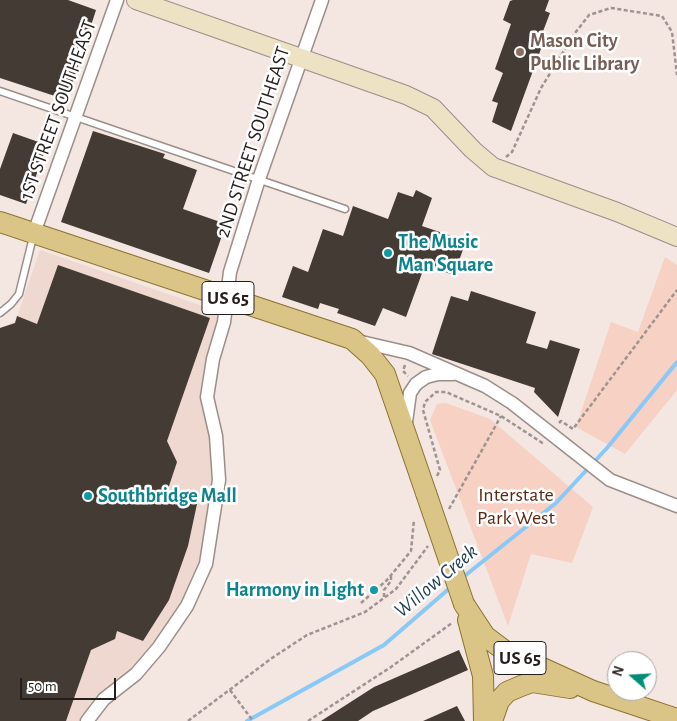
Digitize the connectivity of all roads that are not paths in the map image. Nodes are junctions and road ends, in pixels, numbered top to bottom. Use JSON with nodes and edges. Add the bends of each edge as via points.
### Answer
{"nodes":[{"id":1,"x":117,"y":0,"type":"edge"},
{"id":2,"x":136,"y":0,"type":"edge"},
{"id":3,"x":322,"y":0,"type":"edge"},
{"id":4,"x":301,"y":58,"type":"junction"},
{"id":5,"x":0,"y":91,"type":"edge"},
{"id":6,"x":76,"y":117,"type":"junction"},
{"id":7,"x":259,"y":180,"type":"junction"},
{"id":8,"x":345,"y":209,"type":"dead end"},
{"id":9,"x":0,"y":222,"type":"edge"},
{"id":10,"x":34,"y":233,"type":"junction"},
{"id":11,"x":676,"y":236,"type":"edge"},
{"id":12,"x":228,"y":298,"type":"junction"},
{"id":13,"x":0,"y":313,"type":"edge"},
{"id":14,"x":352,"y":339,"type":"junction"},
{"id":15,"x":456,"y":374,"type":"junction"},
{"id":16,"x":405,"y":432,"type":"junction"},
{"id":17,"x":677,"y":506,"type":"edge"},
{"id":18,"x":464,"y":604,"type":"junction"},
{"id":19,"x":593,"y":691,"type":"junction"},
{"id":20,"x":677,"y":719,"type":"edge"},
{"id":21,"x":87,"y":721,"type":"edge"},
{"id":22,"x":484,"y":721,"type":"edge"},
{"id":23,"x":492,"y":721,"type":"edge"}],
"edges":[{"from":1,"to":6,"type":"street","name":"1ST STREET SOUTHEAST"},
{"from":2,"to":4,"type":"main road"},
{"from":3,"to":4,"type":"street","name":"2ND STREET SOUTHEAST"},
{"from":4,"to":7,"type":"street","name":"2ND STREET SOUTHEAST"},
{"from":4,"to":11,"type":"main road","via":[[433,108],[493,167]]},
{"from":5,"to":6,"type":"lane"},
{"from":6,"to":7,"type":"lane"},
{"from":6,"to":10,"type":"street","name":"1ST STREET SOUTHEAST"},
{"from":7,"to":8,"type":"lane"},
{"from":7,"to":12,"type":"street","name":"2ND STREET SOUTHEAST","via":[[230,272]]},
{"from":9,"to":10,"type":"main road","number":"US 65"},
{"from":10,"to":12,"type":"main road","number":"US 65"},
{"from":10,"to":13,"type":"lane","via":[[19,294]]},
{"from":12,"to":14,"type":"main road","number":"US 65"},
{"from":12,"to":21,"type":"street","name":"2ND STREET SOUTHEAST","via":[[207,396],[216,436],[219,480],[206,564],[187,606],[159,647],[136,674],[104,699]]},
{"from":14,"to":15,"type":"street","via":[[409,353]]},
{"from":14,"to":16,"type":"main road","number":"US 65","via":[[384,374]]},
{"from":15,"to":16,"type":"street","via":[[426,377],[416,384],[406,406]]},
{"from":15,"to":17,"type":"street","via":[[491,390],[610,480]]},
{"from":16,"to":18,"type":"main road","number":"US 65","bridge":true},
{"from":18,"to":19,"type":"main road","number":"US 65","via":[[485,636],[505,651]]},
{"from":18,"to":22,"type":"main road","via":[[483,676]]},
{"from":19,"to":20,"type":"main road","number":"US 65"},
{"from":19,"to":23,"type":"main road","number":"US 65","via":[[532,682],[507,692],[499,701]]}]}
